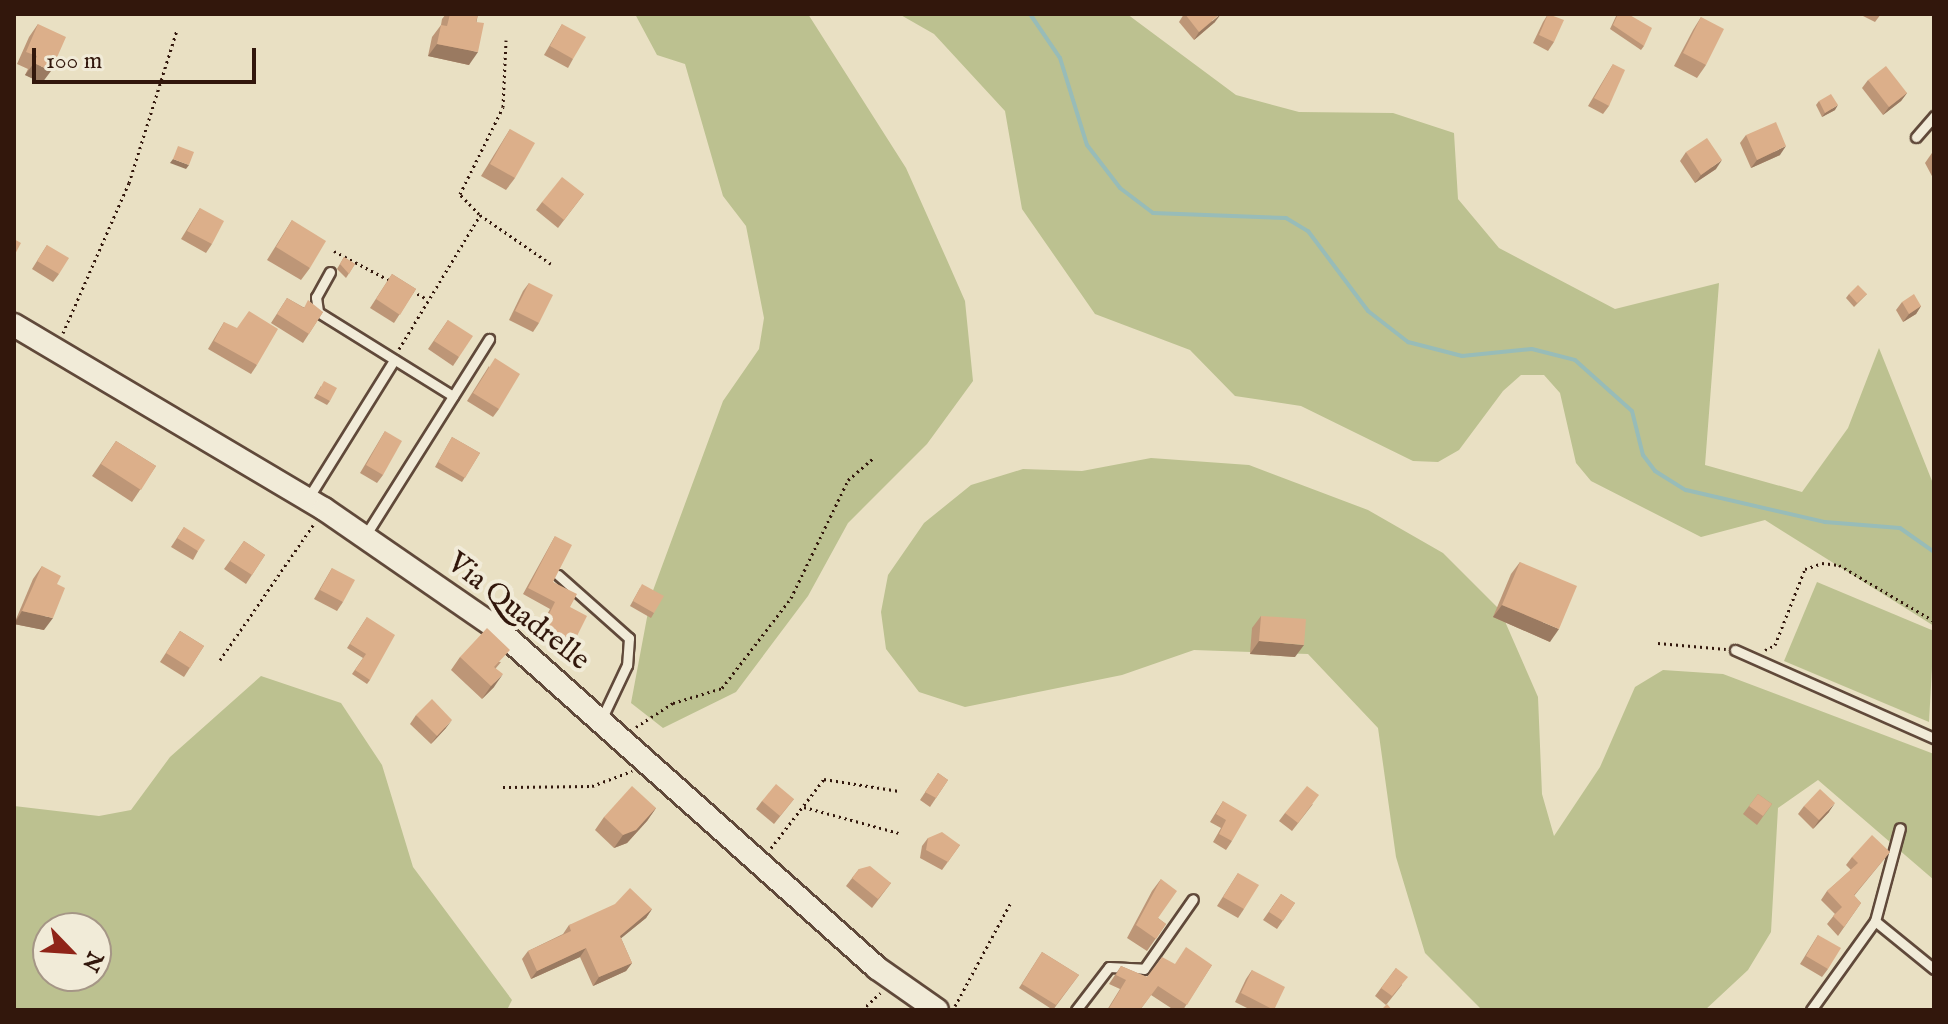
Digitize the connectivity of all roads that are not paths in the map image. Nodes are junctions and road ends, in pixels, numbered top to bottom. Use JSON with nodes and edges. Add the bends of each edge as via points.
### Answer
{"nodes":[{"id":1,"x":1934,"y":116,"type":"edge"},
{"id":2,"x":1916,"y":137,"type":"dead end"},
{"id":3,"x":330,"y":272,"type":"dead end"},
{"id":4,"x":14,"y":325,"type":"edge"},
{"id":5,"x":489,"y":339,"type":"dead end"},
{"id":6,"x":394,"y":360,"type":"junction"},
{"id":7,"x":453,"y":396,"type":"junction"},
{"id":8,"x":316,"y":505,"type":"junction"},
{"id":9,"x":364,"y":536,"type":"junction"},
{"id":10,"x":558,"y":575,"type":"edge"},
{"id":11,"x":1735,"y":650,"type":"road end"},
{"id":12,"x":602,"y":718,"type":"junction"},
{"id":13,"x":1934,"y":738,"type":"edge"},
{"id":14,"x":1900,"y":828,"type":"dead end"},
{"id":15,"x":1193,"y":899,"type":"dead end"},
{"id":16,"x":1875,"y":921,"type":"junction"},
{"id":17,"x":1934,"y":969,"type":"edge"},
{"id":18,"x":937,"y":1010,"type":"edge"},
{"id":19,"x":1076,"y":1010,"type":"edge"},
{"id":20,"x":1811,"y":1010,"type":"edge"}],
"edges":[{"from":1,"to":2,"type":"lane"},
{"from":3,"to":6,"type":"lane","via":[[316,297],[318,312]]},
{"from":4,"to":8,"type":"street","name":"Via Quadrelle"},
{"from":5,"to":7,"type":"lane"},
{"from":6,"to":7,"type":"lane"},
{"from":6,"to":8,"type":"lane"},
{"from":7,"to":9,"type":"lane"},
{"from":8,"to":9,"type":"street","name":"Via Quadrelle"},
{"from":9,"to":12,"type":"street","name":"Via Quadrelle","via":[[505,634]]},
{"from":10,"to":12,"type":"lane","via":[[629,638],[627,665]]},
{"from":11,"to":13,"type":"lane"},
{"from":12,"to":18,"type":"street","name":"Via Quadrelle","via":[[758,864],[893,980]]},
{"from":14,"to":16,"type":"lane"},
{"from":15,"to":19,"type":"lane","via":[[1144,969],[1109,967]]},
{"from":16,"to":17,"type":"lane"},
{"from":16,"to":20,"type":"lane"}]}
